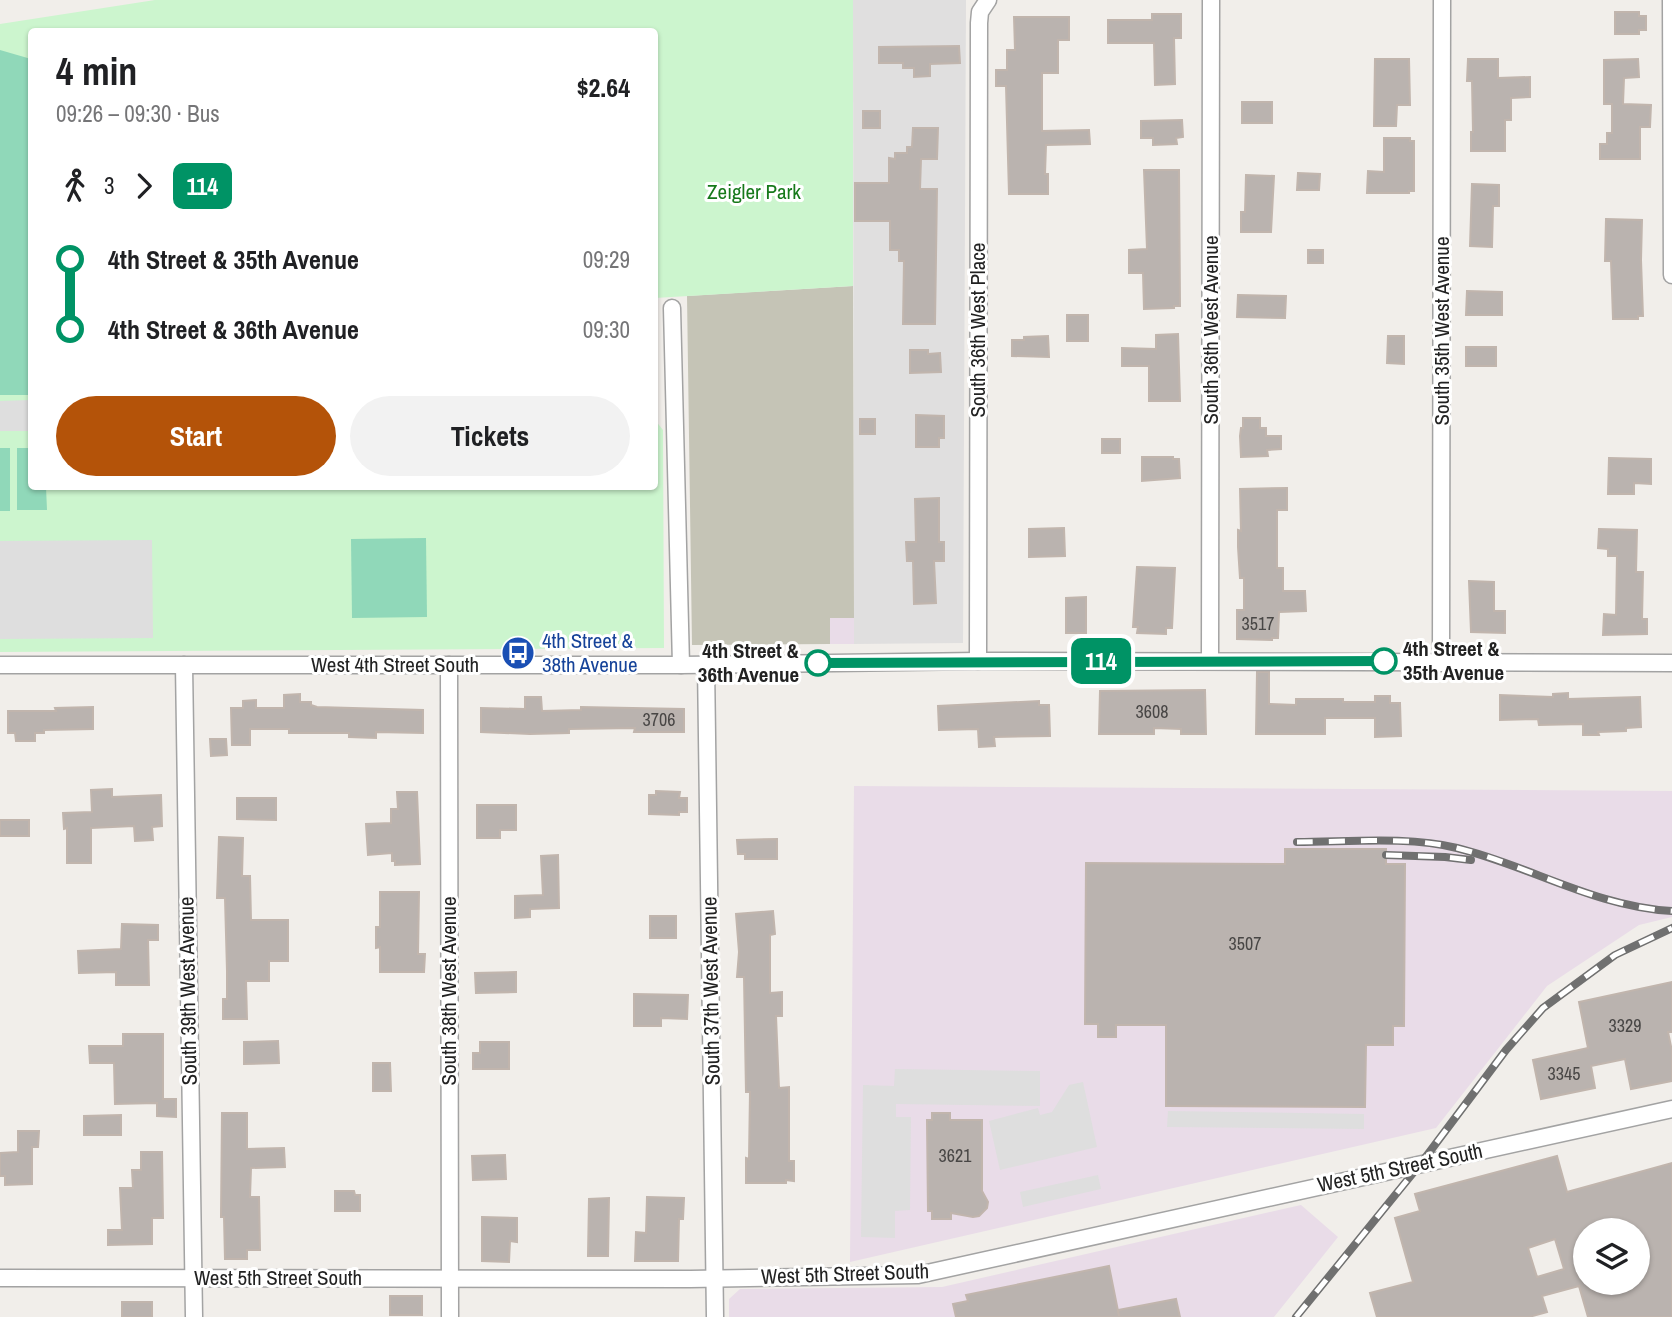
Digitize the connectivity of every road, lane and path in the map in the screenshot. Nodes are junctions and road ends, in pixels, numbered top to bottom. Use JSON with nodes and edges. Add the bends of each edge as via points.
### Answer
{"nodes":[{"id":1,"x":1211,"y":0,"type":"edge"},
{"id":2,"x":1443,"y":0,"type":"edge"},
{"id":3,"x":1671,"y":0,"type":"edge"},
{"id":4,"x":987,"y":1,"type":"edge"},
{"id":5,"x":1672,"y":275,"type":"edge"},
{"id":6,"x":672,"y":308,"type":"dead end"},
{"id":7,"x":978,"y":661,"type":"junction"},
{"id":8,"x":1210,"y":661,"type":"junction"},
{"id":9,"x":1441,"y":663,"type":"junction"},
{"id":10,"x":1672,"y":663,"type":"edge"},
{"id":11,"x":184,"y":664,"type":"junction"},
{"id":12,"x":706,"y":664,"type":"junction"},
{"id":13,"x":0,"y":665,"type":"edge"},
{"id":14,"x":449,"y":665,"type":"junction"},
{"id":15,"x":681,"y":665,"type":"junction"},
{"id":16,"x":1672,"y":1109,"type":"edge"},
{"id":17,"x":0,"y":1278,"type":"edge"},
{"id":18,"x":193,"y":1278,"type":"junction"},
{"id":19,"x":450,"y":1278,"type":"junction"},
{"id":20,"x":715,"y":1278,"type":"junction"},
{"id":21,"x":194,"y":1317,"type":"edge"},
{"id":22,"x":450,"y":1317,"type":"edge"},
{"id":23,"x":715,"y":1317,"type":"edge"}],
"edges":[{"from":1,"to":8,"type":"street","name":"South 36th West Avenue"},
{"from":2,"to":9,"type":"street","name":"South 35th West Avenue"},
{"from":3,"to":5,"type":"street"},
{"from":4,"to":7,"type":"street","name":"South 36th West Place","via":[[979,12]]},
{"from":6,"to":15,"type":"street"},
{"from":7,"to":8,"type":"street","name":"West 4th Street South"},
{"from":7,"to":12,"type":"street","name":"West 4th Street South"},
{"from":8,"to":9,"type":"street","name":"West 4th Street South"},
{"from":9,"to":10,"type":"street","name":"West 4th Street South"},
{"from":11,"to":13,"type":"street","name":"West 4th Street South"},
{"from":11,"to":14,"type":"street","name":"West 4th Street South"},
{"from":11,"to":18,"type":"street","name":"South 39th West Avenue"},
{"from":12,"to":15,"type":"street","name":"West 4th Street South"},
{"from":12,"to":20,"type":"street","name":"South 37th West Avenue"},
{"from":14,"to":15,"type":"street","name":"West 4th Street South"},
{"from":14,"to":19,"type":"street","name":"South 38th West Avenue"},
{"from":16,"to":20,"type":"street","name":"West 5th Street South","via":[[918,1275]]},
{"from":17,"to":18,"type":"street","name":"West 5th Street South"},
{"from":18,"to":19,"type":"street","name":"West 5th Street South"},
{"from":18,"to":21,"type":"street","name":"South 39th West Avenue"},
{"from":19,"to":20,"type":"street","name":"West 5th Street South"},
{"from":19,"to":22,"type":"street","name":"South 38th West Avenue"},
{"from":20,"to":23,"type":"street","name":"South 37th West Avenue"}]}
